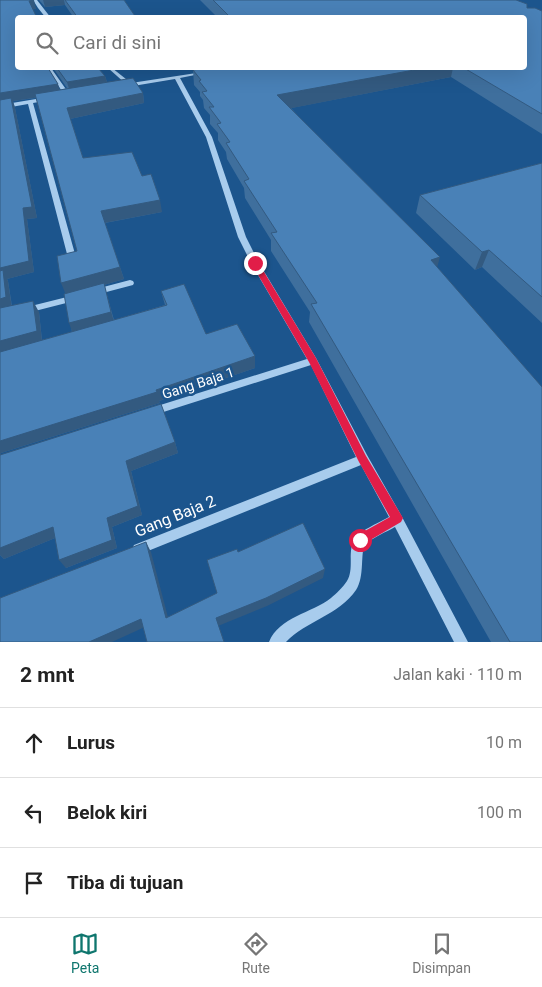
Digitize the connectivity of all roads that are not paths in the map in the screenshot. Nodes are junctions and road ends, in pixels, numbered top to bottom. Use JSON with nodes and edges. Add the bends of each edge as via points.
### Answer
{"nodes":[{"id":1,"x":36,"y":0,"type":"edge"},
{"id":2,"x":46,"y":15,"type":"edge"},
{"id":3,"x":50,"y":70,"type":"edge"},
{"id":4,"x":112,"y":70,"type":"edge"},
{"id":5,"x":214,"y":71,"type":"edge"},
{"id":6,"x":177,"y":77,"type":"junction"},
{"id":7,"x":131,"y":85,"type":"junction"},
{"id":8,"x":122,"y":86,"type":"edge"},
{"id":9,"x":76,"y":94,"type":"edge"},
{"id":10,"x":67,"y":95,"type":"junction"},
{"id":11,"x":30,"y":102,"type":"junction"},
{"id":12,"x":0,"y":107,"type":"edge"},
{"id":13,"x":71,"y":254,"type":"edge"},
{"id":14,"x":130,"y":283,"type":"dead end"},
{"id":15,"x":19,"y":312,"type":"edge"},
{"id":16,"x":313,"y":361,"type":"junction"},
{"id":17,"x":145,"y":414,"type":"edge"},
{"id":18,"x":363,"y":459,"type":"junction"},
{"id":19,"x":397,"y":518,"type":"junction"},
{"id":20,"x":127,"y":553,"type":"edge"},
{"id":21,"x":276,"y":642,"type":"edge"},
{"id":22,"x":461,"y":642,"type":"edge"}],
"edges":[{"from":1,"to":2,"type":"street"},
{"from":3,"to":10,"type":"street"},
{"from":4,"to":7,"type":"street"},
{"from":5,"to":6,"type":"street"},
{"from":6,"to":7,"type":"street"},
{"from":6,"to":16,"type":"street","via":[[209,137],[242,238]]},
{"from":7,"to":8,"type":"street"},
{"from":9,"to":10,"type":"street"},
{"from":10,"to":11,"type":"street"},
{"from":11,"to":12,"type":"street"},
{"from":11,"to":13,"type":"street"},
{"from":14,"to":15,"type":"street"},
{"from":16,"to":17,"type":"street","name":"Gang Baja 1"},
{"from":16,"to":18,"type":"street"},
{"from":18,"to":19,"type":"street"},
{"from":18,"to":20,"type":"street","name":"Gang Baja 2"},
{"from":19,"to":21,"type":"street","via":[[360,540],[352,585],[335,603],[290,628]]},
{"from":19,"to":22,"type":"street"}]}
